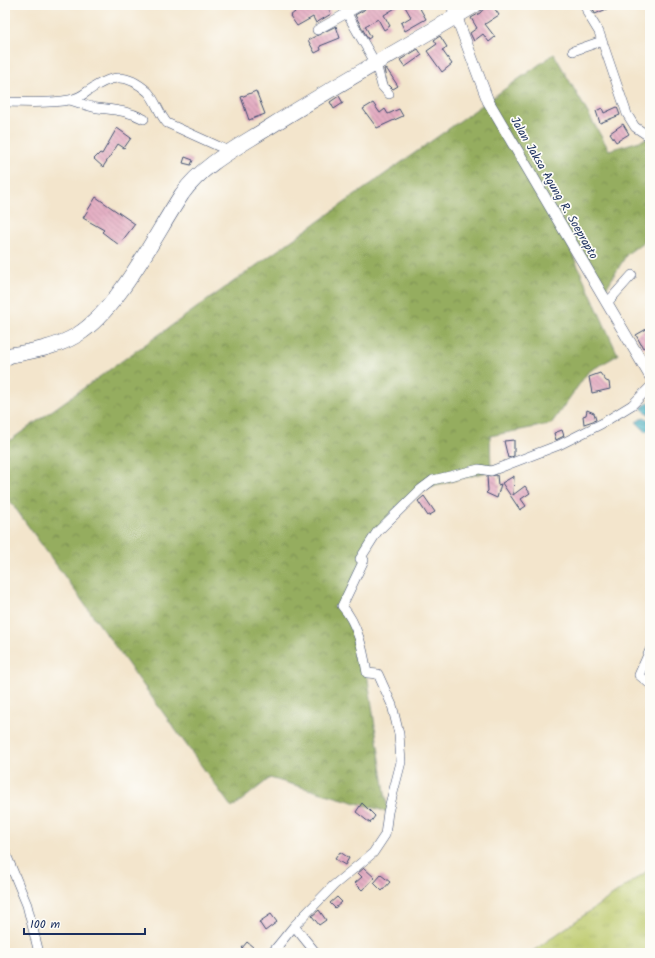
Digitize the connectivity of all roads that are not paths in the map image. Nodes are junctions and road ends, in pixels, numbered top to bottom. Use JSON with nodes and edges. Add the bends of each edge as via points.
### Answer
{"nodes":[{"id":1,"x":361,"y":5,"type":"edge"},
{"id":2,"x":475,"y":5,"type":"edge"},
{"id":3,"x":586,"y":5,"type":"edge"},
{"id":4,"x":344,"y":9,"type":"edge"},
{"id":5,"x":454,"y":11,"type":"edge"},
{"id":6,"x":317,"y":30,"type":"dead end"},
{"id":7,"x":602,"y":41,"type":"junction"},
{"id":8,"x":573,"y":51,"type":"dead end"},
{"id":9,"x":376,"y":64,"type":"junction"},
{"id":10,"x":389,"y":94,"type":"dead end"},
{"id":11,"x":70,"y":100,"type":"junction"},
{"id":12,"x":5,"y":102,"type":"edge"},
{"id":13,"x":144,"y":119,"type":"dead end"},
{"id":14,"x":650,"y":137,"type":"edge"},
{"id":15,"x":231,"y":152,"type":"junction"},
{"id":16,"x":632,"y":275,"type":"dead end"},
{"id":17,"x":607,"y":303,"type":"junction"},
{"id":18,"x":5,"y":358,"type":"edge"},
{"id":19,"x":650,"y":376,"type":"edge"},
{"id":20,"x":650,"y":387,"type":"edge"},
{"id":21,"x":650,"y":650,"type":"edge"},
{"id":22,"x":650,"y":684,"type":"edge"},
{"id":23,"x":5,"y":852,"type":"edge"},
{"id":24,"x":294,"y":926,"type":"junction"},
{"id":25,"x":39,"y":953,"type":"edge"},
{"id":26,"x":272,"y":953,"type":"edge"},
{"id":27,"x":316,"y":953,"type":"edge"}],
"edges":[{"from":1,"to":4,"type":"street"},
{"from":2,"to":5,"type":"main road"},
{"from":3,"to":7,"type":"street"},
{"from":4,"to":6,"type":"street"},
{"from":4,"to":9,"type":"street"},
{"from":5,"to":9,"type":"main road"},
{"from":5,"to":17,"type":"street","name":"Jalan Jaksa Agung R. Soeprapto","via":[[488,101]]},
{"from":7,"to":8,"type":"street"},
{"from":7,"to":14,"type":"street","via":[[627,114],[635,127]]},
{"from":9,"to":10,"type":"street","via":[[382,86]]},
{"from":9,"to":15,"type":"main road"},
{"from":11,"to":12,"type":"street"},
{"from":11,"to":13,"type":"street","via":[[96,108],[122,110]]},
{"from":11,"to":15,"type":"street","via":[[104,80],[114,77],[127,79],[148,93],[161,117],[168,123]]},
{"from":15,"to":18,"type":"main road","via":[[189,184],[124,285],[84,330],[55,346]]},
{"from":16,"to":17,"type":"street"},
{"from":17,"to":19,"type":"street","name":"Jalan Jaksa Agung R. Soeprapto"},
{"from":20,"to":24,"type":"street","via":[[632,404],[601,424],[559,445],[491,471],[479,469],[433,480],[377,532],[360,559],[364,560],[342,606],[350,615],[363,647],[367,673],[378,674],[392,705],[399,734],[401,762],[385,835],[373,853],[334,885]]},
{"from":21,"to":22,"type":"street","via":[[639,675]]},
{"from":23,"to":25,"type":"street","via":[[27,905]]},
{"from":24,"to":26,"type":"street"},
{"from":24,"to":27,"type":"street"}]}
